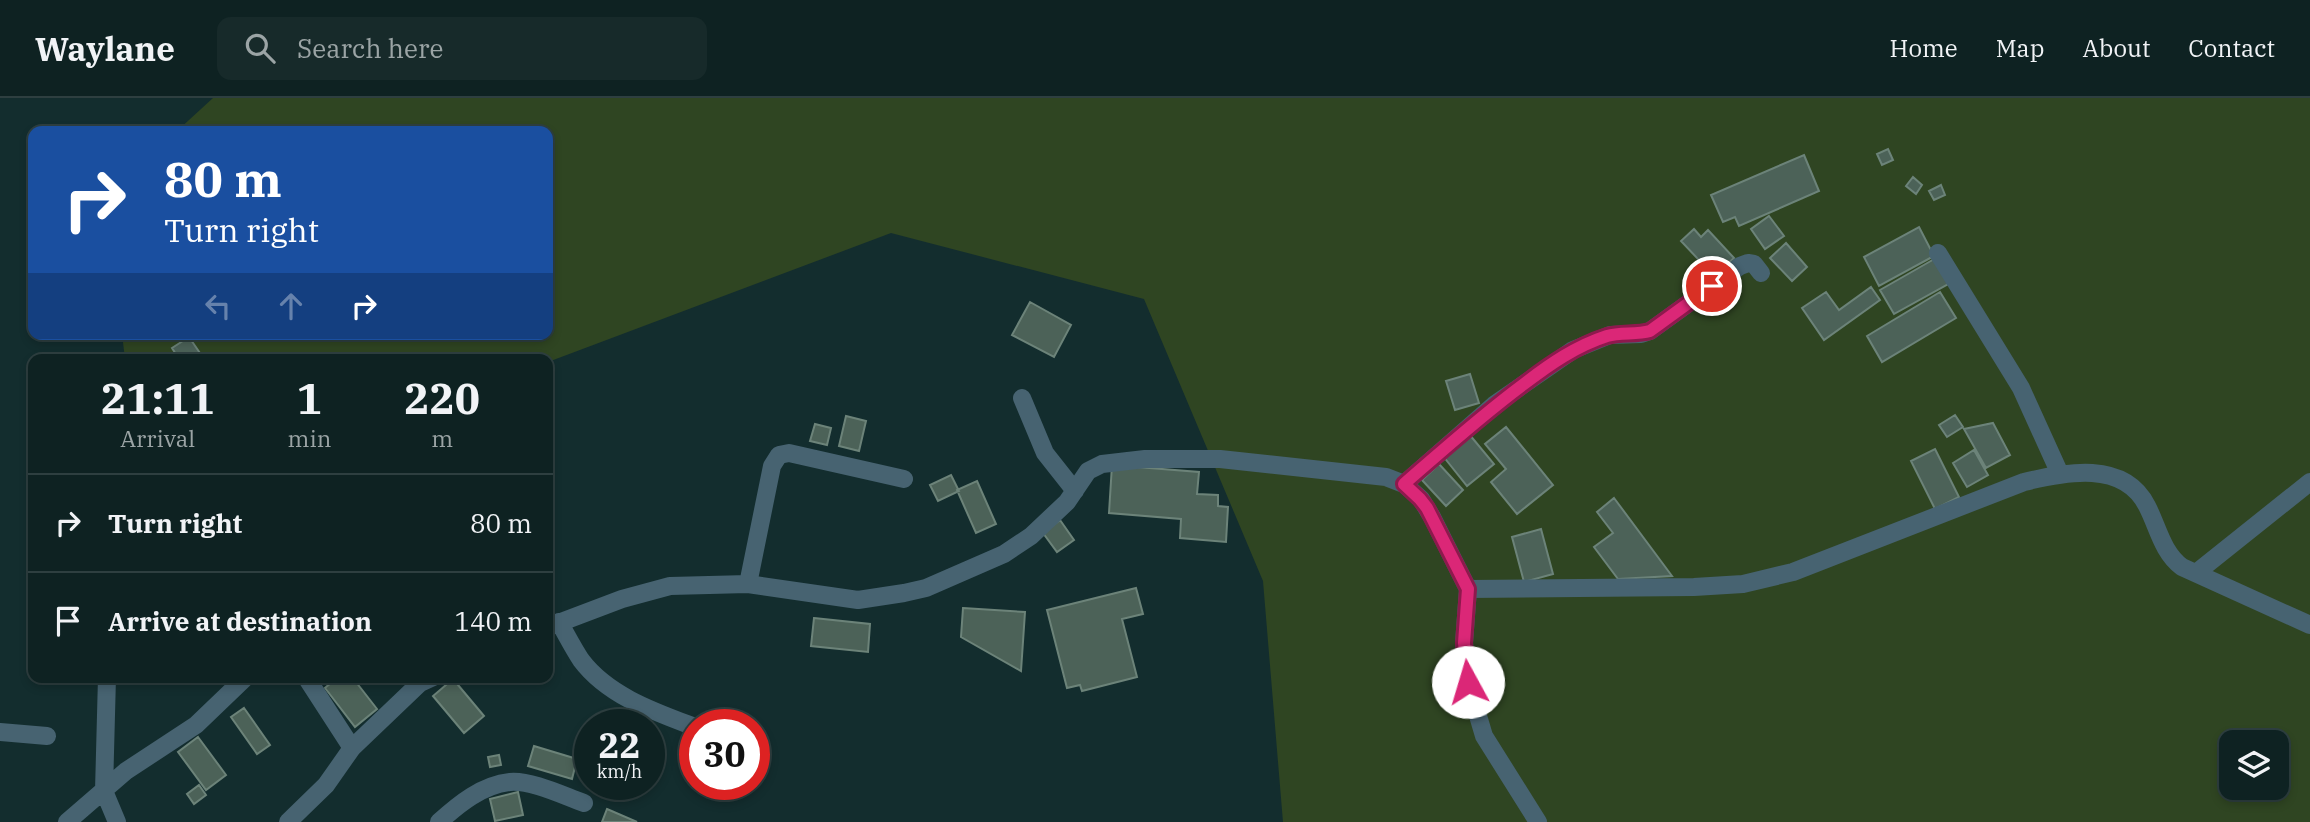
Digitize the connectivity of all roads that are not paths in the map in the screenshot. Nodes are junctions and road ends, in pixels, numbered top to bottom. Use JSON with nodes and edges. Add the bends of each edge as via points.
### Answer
{"nodes":[{"id":1,"x":1938,"y":253,"type":"dead end"},
{"id":2,"x":1760,"y":273,"type":"dead end"},
{"id":3,"x":1022,"y":398,"type":"dead end"},
{"id":4,"x":2060,"y":474,"type":"junction"},
{"id":5,"x":904,"y":479,"type":"dead end"},
{"id":6,"x":2310,"y":482,"type":"edge"},
{"id":7,"x":1404,"y":484,"type":"junction"},
{"id":8,"x":1075,"y":491,"type":"junction"},
{"id":9,"x":2196,"y":573,"type":"junction"},
{"id":10,"x":748,"y":584,"type":"junction"},
{"id":11,"x":1468,"y":589,"type":"junction"},
{"id":12,"x":553,"y":624,"type":"edge"},
{"id":13,"x":2310,"y":625,"type":"edge"},
{"id":14,"x":107,"y":683,"type":"edge"},
{"id":15,"x":240,"y":683,"type":"edge"},
{"id":16,"x":310,"y":683,"type":"edge"},
{"id":17,"x":420,"y":683,"type":"edge"},
{"id":18,"x":679,"y":721,"type":"edge"},
{"id":19,"x":0,"y":732,"type":"edge"},
{"id":20,"x":47,"y":736,"type":"dead end"},
{"id":21,"x":352,"y":748,"type":"junction"},
{"id":22,"x":104,"y":791,"type":"junction"},
{"id":23,"x":584,"y":803,"type":"dead end"},
{"id":24,"x":66,"y":822,"type":"edge"},
{"id":25,"x":117,"y":822,"type":"edge"},
{"id":26,"x":288,"y":822,"type":"edge"},
{"id":27,"x":439,"y":822,"type":"edge"},
{"id":28,"x":1538,"y":822,"type":"edge"}],
"edges":[{"from":1,"to":4,"type":"street","via":[[2021,388]]},
{"from":2,"to":7,"type":"street","via":[[1754,264],[1740,266],[1650,331],[1610,335],[1573,350],[1494,405]]},
{"from":3,"to":8,"type":"street","via":[[1045,453]]},
{"from":4,"to":9,"type":"street","via":[[2102,473],[2128,484],[2147,506],[2169,554]]},
{"from":4,"to":11,"type":"street","via":[[2024,482],[1767,579],[1694,587]]},
{"from":5,"to":10,"type":"street","via":[[789,453],[779,455],[772,466]]},
{"from":6,"to":9,"type":"street"},
{"from":7,"to":8,"type":"street","via":[[1377,475],[1220,458],[1145,459],[1094,466]]},
{"from":7,"to":11,"type":"street","via":[[1427,508]]},
{"from":8,"to":10,"type":"street","via":[[1045,524],[1004,554],[926,588],[858,600]]},
{"from":9,"to":13,"type":"street"},
{"from":10,"to":12,"type":"street","via":[[670,586]]},
{"from":11,"to":28,"type":"street","via":[[1464,643],[1468,682],[1485,736]]},
{"from":12,"to":18,"type":"street","via":[[603,683]]},
{"from":14,"to":22,"type":"street"},
{"from":15,"to":22,"type":"street","via":[[196,725]]},
{"from":16,"to":21,"type":"street"},
{"from":17,"to":21,"type":"street"},
{"from":19,"to":20,"type":"street"},
{"from":21,"to":26,"type":"street","via":[[326,785]]},
{"from":22,"to":24,"type":"street"},
{"from":22,"to":25,"type":"street"},
{"from":23,"to":27,"type":"street","via":[[510,782],[482,790]]}]}
